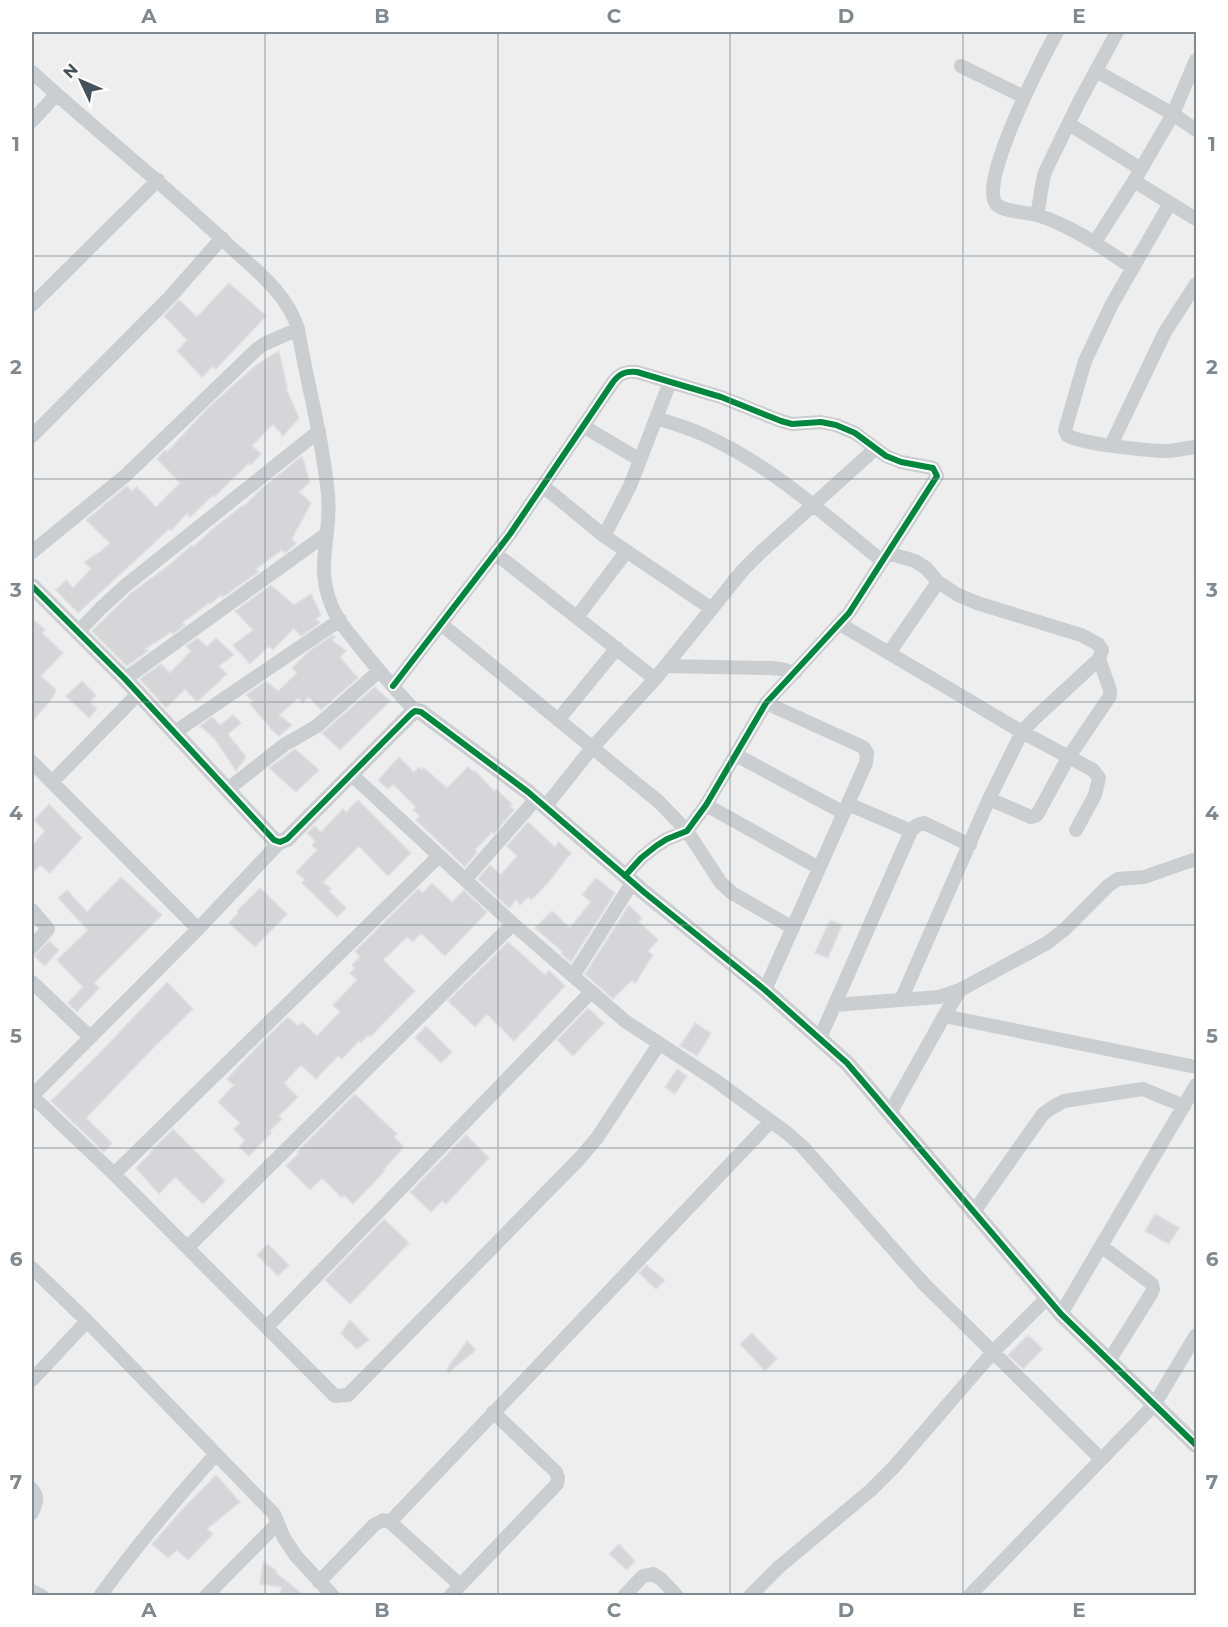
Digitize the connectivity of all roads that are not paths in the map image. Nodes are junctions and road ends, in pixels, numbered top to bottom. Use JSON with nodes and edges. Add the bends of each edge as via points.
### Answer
{"nodes":[{"id":1,"x":1117,"y":32,"type":"edge"},
{"id":2,"x":1052,"y":33,"type":"edge"},
{"id":3,"x":1197,"y":60,"type":"edge"},
{"id":4,"x":961,"y":66,"type":"dead end"},
{"id":5,"x":1096,"y":71,"type":"junction"},
{"id":6,"x":32,"y":72,"type":"edge"},
{"id":7,"x":56,"y":95,"type":"junction"},
{"id":8,"x":1024,"y":97,"type":"junction"},
{"id":9,"x":1173,"y":114,"type":"junction"},
{"id":10,"x":32,"y":121,"type":"edge"},
{"id":11,"x":1069,"y":124,"type":"junction"},
{"id":12,"x":1197,"y":130,"type":"edge"},
{"id":13,"x":1137,"y":175,"type":"junction"},
{"id":14,"x":158,"y":180,"type":"junction"},
{"id":15,"x":1170,"y":203,"type":"junction"},
{"id":16,"x":1037,"y":215,"type":"junction"},
{"id":17,"x":1197,"y":219,"type":"edge"},
{"id":18,"x":222,"y":238,"type":"junction"},
{"id":19,"x":1095,"y":242,"type":"junction"},
{"id":20,"x":1133,"y":268,"type":"junction"},
{"id":21,"x":1197,"y":284,"type":"edge"},
{"id":22,"x":32,"y":305,"type":"edge"},
{"id":23,"x":298,"y":329,"type":"junction"},
{"id":24,"x":670,"y":382,"type":"junction"},
{"id":25,"x":656,"y":418,"type":"junction"},
{"id":26,"x":583,"y":426,"type":"junction"},
{"id":27,"x":319,"y":431,"type":"junction"},
{"id":28,"x":32,"y":436,"type":"edge"},
{"id":29,"x":1111,"y":445,"type":"junction"},
{"id":30,"x":1197,"y":447,"type":"edge"},
{"id":31,"x":875,"y":448,"type":"junction"},
{"id":32,"x":640,"y":460,"type":"junction"},
{"id":33,"x":543,"y":486,"type":"junction"},
{"id":34,"x":813,"y":505,"type":"junction"},
{"id":35,"x":326,"y":535,"type":"junction"},
{"id":36,"x":603,"y":536,"type":"junction"},
{"id":37,"x":32,"y":552,"type":"edge"},
{"id":38,"x":626,"y":552,"type":"junction"},
{"id":39,"x":495,"y":553,"type":"junction"},
{"id":40,"x":885,"y":557,"type":"junction"},
{"id":41,"x":938,"y":582,"type":"junction"},
{"id":42,"x":32,"y":586,"type":"edge"},
{"id":43,"x":712,"y":609,"type":"junction"},
{"id":44,"x":577,"y":617,"type":"junction"},
{"id":45,"x":340,"y":620,"type":"junction"},
{"id":46,"x":441,"y":624,"type":"junction"},
{"id":47,"x":840,"y":624,"type":"junction"},
{"id":48,"x":78,"y":632,"type":"junction"},
{"id":49,"x":617,"y":648,"type":"junction"},
{"id":50,"x":889,"y":652,"type":"junction"},
{"id":51,"x":1099,"y":659,"type":"junction"},
{"id":52,"x":666,"y":666,"type":"junction"},
{"id":53,"x":379,"y":671,"type":"junction"},
{"id":54,"x":795,"y":673,"type":"junction"},
{"id":55,"x":125,"y":679,"type":"junction"},
{"id":56,"x":655,"y":679,"type":"junction"},
{"id":57,"x":393,"y":686,"type":"junction"},
{"id":58,"x":139,"y":693,"type":"junction"},
{"id":59,"x":766,"y":704,"type":"junction"},
{"id":60,"x":415,"y":711,"type":"junction"},
{"id":61,"x":558,"y":720,"type":"junction"},
{"id":62,"x":175,"y":732,"type":"junction"},
{"id":63,"x":1022,"y":732,"type":"junction"},
{"id":64,"x":592,"y":748,"type":"junction"},
{"id":65,"x":736,"y":755,"type":"junction"},
{"id":66,"x":1068,"y":758,"type":"junction"},
{"id":67,"x":32,"y":762,"type":"edge"},
{"id":68,"x":351,"y":774,"type":"junction"},
{"id":69,"x":52,"y":782,"type":"junction"},
{"id":70,"x":227,"y":789,"type":"junction"},
{"id":71,"x":989,"y":799,"type":"junction"},
{"id":72,"x":540,"y":803,"type":"junction"},
{"id":73,"x":706,"y":805,"type":"junction"},
{"id":74,"x":846,"y":808,"type":"junction"},
{"id":75,"x":1076,"y":830,"type":"dead end"},
{"id":76,"x":687,"y":831,"type":"junction"},
{"id":77,"x":911,"y":831,"type":"junction"},
{"id":78,"x":280,"y":842,"type":"junction"},
{"id":79,"x":970,"y":845,"type":"junction"},
{"id":80,"x":439,"y":856,"type":"junction"},
{"id":81,"x":1196,"y":859,"type":"edge"},
{"id":82,"x":819,"y":867,"type":"junction"},
{"id":83,"x":465,"y":879,"type":"junction"},
{"id":84,"x":629,"y":879,"type":"junction"},
{"id":85,"x":32,"y":910,"type":"edge"},
{"id":86,"x":513,"y":924,"type":"junction"},
{"id":87,"x":793,"y":928,"type":"junction"},
{"id":88,"x":198,"y":929,"type":"junction"},
{"id":89,"x":32,"y":946,"type":"edge"},
{"id":90,"x":573,"y":976,"type":"junction"},
{"id":91,"x":32,"y":982,"type":"edge"},
{"id":92,"x":765,"y":990,"type":"junction"},
{"id":93,"x":960,"y":990,"type":"junction"},
{"id":94,"x":591,"y":992,"type":"junction"},
{"id":95,"x":901,"y":1000,"type":"junction"},
{"id":96,"x":835,"y":1005,"type":"junction"},
{"id":97,"x":944,"y":1017,"type":"junction"},
{"id":98,"x":90,"y":1037,"type":"junction"},
{"id":99,"x":820,"y":1038,"type":"junction"},
{"id":100,"x":659,"y":1044,"type":"junction"},
{"id":101,"x":1197,"y":1067,"type":"edge"},
{"id":102,"x":1197,"y":1085,"type":"edge"},
{"id":103,"x":32,"y":1096,"type":"edge"},
{"id":104,"x":1184,"y":1106,"type":"junction"},
{"id":105,"x":890,"y":1113,"type":"junction"},
{"id":106,"x":771,"y":1121,"type":"junction"},
{"id":107,"x":114,"y":1174,"type":"junction"},
{"id":108,"x":973,"y":1213,"type":"junction"},
{"id":109,"x":1101,"y":1246,"type":"junction"},
{"id":110,"x":188,"y":1247,"type":"junction"},
{"id":111,"x":32,"y":1268,"type":"edge"},
{"id":112,"x":1047,"y":1298,"type":"junction"},
{"id":113,"x":1061,"y":1314,"type":"junction"},
{"id":114,"x":87,"y":1321,"type":"junction"},
{"id":115,"x":267,"y":1327,"type":"junction"},
{"id":116,"x":1197,"y":1335,"type":"edge"},
{"id":117,"x":993,"y":1352,"type":"junction"},
{"id":118,"x":1109,"y":1360,"type":"junction"},
{"id":119,"x":32,"y":1380,"type":"edge"},
{"id":120,"x":1154,"y":1405,"type":"junction"},
{"id":121,"x":493,"y":1412,"type":"junction"},
{"id":122,"x":1197,"y":1445,"type":"edge"},
{"id":123,"x":216,"y":1455,"type":"junction"},
{"id":124,"x":1101,"y":1459,"type":"junction"},
{"id":125,"x":32,"y":1489,"type":"edge"},
{"id":126,"x":32,"y":1513,"type":"edge"},
{"id":127,"x":390,"y":1522,"type":"junction"},
{"id":128,"x":278,"y":1523,"type":"junction"},
{"id":129,"x":320,"y":1582,"type":"junction"},
{"id":130,"x":455,"y":1590,"type":"edge"},
{"id":131,"x":32,"y":1591,"type":"edge"},
{"id":132,"x":42,"y":1596,"type":"edge"},
{"id":133,"x":100,"y":1596,"type":"edge"},
{"id":134,"x":206,"y":1596,"type":"edge"},
{"id":135,"x":333,"y":1596,"type":"edge"},
{"id":136,"x":624,"y":1596,"type":"edge"},
{"id":137,"x":677,"y":1596,"type":"edge"},
{"id":138,"x":750,"y":1596,"type":"edge"},
{"id":139,"x":969,"y":1596,"type":"edge"}],
"edges":[{"from":1,"to":5,"type":"street"},
{"from":2,"to":8,"type":"street"},
{"from":3,"to":9,"type":"street"},
{"from":4,"to":8,"type":"street"},
{"from":5,"to":9,"type":"street"},
{"from":5,"to":11,"type":"street"},
{"from":6,"to":7,"type":"street"},
{"from":7,"to":10,"type":"street"},
{"from":7,"to":14,"type":"street"},
{"from":8,"to":16,"type":"street","via":[[1009,130],[992,197],[1006,209]]},
{"from":9,"to":12,"type":"street"},
{"from":9,"to":13,"type":"street"},
{"from":11,"to":13,"type":"street"},
{"from":11,"to":16,"type":"street","via":[[1042,183]]},
{"from":13,"to":15,"type":"street"},
{"from":13,"to":19,"type":"street"},
{"from":14,"to":18,"type":"street"},
{"from":14,"to":22,"type":"street"},
{"from":15,"to":17,"type":"street"},
{"from":15,"to":20,"type":"street"},
{"from":16,"to":19,"type":"street"},
{"from":18,"to":23,"type":"street","via":[[271,284],[289,308]]},
{"from":18,"to":28,"type":"street","via":[[170,297]]},
{"from":19,"to":20,"type":"street"},
{"from":20,"to":29,"type":"street","via":[[1085,361],[1065,430],[1079,440]]},
{"from":21,"to":29,"type":"street","via":[[1165,332]]},
{"from":23,"to":27,"type":"street"},
{"from":23,"to":37,"type":"street","via":[[256,350],[124,476]]},
{"from":24,"to":25,"type":"street"},
{"from":24,"to":26,"type":"street","via":[[637,372],[621,373]]},
{"from":24,"to":31,"type":"street","via":[[792,424],[836,425]]},
{"from":25,"to":32,"type":"street"},
{"from":25,"to":34,"type":"street","via":[[704,435],[758,464]]},
{"from":26,"to":32,"type":"street"},
{"from":26,"to":33,"type":"street"},
{"from":27,"to":35,"type":"street","via":[[329,496]]},
{"from":27,"to":48,"type":"street","via":[[125,586]]},
{"from":29,"to":30,"type":"street","via":[[1169,451]]},
{"from":31,"to":34,"type":"street"},
{"from":31,"to":40,"type":"street","via":[[901,462],[933,468],[938,476]]},
{"from":32,"to":36,"type":"street"},
{"from":33,"to":36,"type":"street"},
{"from":33,"to":39,"type":"street"},
{"from":34,"to":40,"type":"street"},
{"from":34,"to":43,"type":"street","via":[[761,552]]},
{"from":35,"to":45,"type":"street","via":[[324,578],[331,605]]},
{"from":35,"to":55,"type":"street"},
{"from":36,"to":38,"type":"street"},
{"from":38,"to":43,"type":"street"},
{"from":38,"to":44,"type":"street"},
{"from":39,"to":44,"type":"street"},
{"from":39,"to":46,"type":"street"},
{"from":40,"to":41,"type":"street","via":[[915,561]]},
{"from":40,"to":47,"type":"street"},
{"from":41,"to":50,"type":"street"},
{"from":41,"to":51,"type":"street","via":[[977,603],[1091,639],[1102,650]]},
{"from":42,"to":48,"type":"street"},
{"from":43,"to":52,"type":"street"},
{"from":44,"to":49,"type":"street"},
{"from":45,"to":53,"type":"street"},
{"from":45,"to":62,"type":"street"},
{"from":46,"to":57,"type":"street"},
{"from":46,"to":61,"type":"street"},
{"from":47,"to":50,"type":"street"},
{"from":47,"to":54,"type":"street"},
{"from":48,"to":55,"type":"street"},
{"from":49,"to":56,"type":"street"},
{"from":49,"to":61,"type":"street"},
{"from":50,"to":63,"type":"street"},
{"from":51,"to":63,"type":"street"},
{"from":51,"to":66,"type":"street","via":[[1110,696]]},
{"from":52,"to":54,"type":"street","via":[[770,668]]},
{"from":52,"to":56,"type":"street"},
{"from":53,"to":57,"type":"street"},
{"from":53,"to":70,"type":"street","via":[[325,719]]},
{"from":54,"to":59,"type":"street"},
{"from":55,"to":58,"type":"street"},
{"from":56,"to":64,"type":"street"},
{"from":57,"to":60,"type":"street"},
{"from":58,"to":62,"type":"street"},
{"from":58,"to":69,"type":"street"},
{"from":59,"to":65,"type":"street"},
{"from":59,"to":74,"type":"street","via":[[863,747],[866,763]]},
{"from":60,"to":68,"type":"street"},
{"from":60,"to":72,"type":"street"},
{"from":61,"to":64,"type":"street"},
{"from":62,"to":70,"type":"street"},
{"from":63,"to":66,"type":"street"},
{"from":63,"to":71,"type":"street"},
{"from":64,"to":72,"type":"street"},
{"from":64,"to":76,"type":"street","via":[[659,802]]},
{"from":65,"to":73,"type":"street"},
{"from":65,"to":74,"type":"street"},
{"from":66,"to":71,"type":"street","via":[[1034,817]]},
{"from":66,"to":75,"type":"street","via":[[1093,770],[1099,778],[1095,795]]},
{"from":67,"to":69,"type":"street"},
{"from":68,"to":78,"type":"street"},
{"from":68,"to":80,"type":"street"},
{"from":69,"to":88,"type":"street"},
{"from":70,"to":78,"type":"street","via":[[273,840]]},
{"from":71,"to":79,"type":"street"},
{"from":72,"to":83,"type":"street"},
{"from":72,"to":84,"type":"street"},
{"from":73,"to":76,"type":"street"},
{"from":73,"to":82,"type":"street"},
{"from":74,"to":77,"type":"street"},
{"from":74,"to":82,"type":"street"},
{"from":76,"to":84,"type":"street","via":[[641,858]]},
{"from":76,"to":87,"type":"street","via":[[721,883]]},
{"from":77,"to":79,"type":"street","via":[[924,824]]},
{"from":77,"to":96,"type":"street"},
{"from":78,"to":88,"type":"street"},
{"from":79,"to":95,"type":"street"},
{"from":80,"to":83,"type":"street"},
{"from":80,"to":107,"type":"street"},
{"from":81,"to":93,"type":"street","via":[[1144,877],[1118,879],[1047,943]]},
{"from":82,"to":87,"type":"street"},
{"from":83,"to":86,"type":"street"},
{"from":84,"to":90,"type":"street"},
{"from":84,"to":92,"type":"street"},
{"from":85,"to":89,"type":"street","via":[[48,929]]},
{"from":86,"to":90,"type":"street"},
{"from":86,"to":110,"type":"street"},
{"from":87,"to":92,"type":"street"},
{"from":88,"to":98,"type":"street"},
{"from":90,"to":94,"type":"street"},
{"from":91,"to":98,"type":"street"},
{"from":92,"to":99,"type":"street"},
{"from":93,"to":95,"type":"street","via":[[939,997]]},
{"from":93,"to":97,"type":"street"},
{"from":94,"to":100,"type":"street"},
{"from":94,"to":115,"type":"street"},
{"from":95,"to":96,"type":"street"},
{"from":96,"to":99,"type":"street"},
{"from":97,"to":101,"type":"street"},
{"from":97,"to":105,"type":"street"},
{"from":98,"to":103,"type":"street"},
{"from":99,"to":105,"type":"street"},
{"from":100,"to":106,"type":"street"},
{"from":100,"to":115,"type":"street","via":[[580,1158],[348,1395],[335,1396]]},
{"from":102,"to":104,"type":"street"},
{"from":103,"to":107,"type":"street"},
{"from":104,"to":108,"type":"street","via":[[1143,1089],[1064,1101],[1043,1114]]},
{"from":104,"to":109,"type":"street"},
{"from":105,"to":108,"type":"street"},
{"from":106,"to":117,"type":"street","via":[[801,1146],[924,1284]]},
{"from":106,"to":121,"type":"street"},
{"from":107,"to":110,"type":"street"},
{"from":108,"to":112,"type":"street"},
{"from":109,"to":113,"type":"street"},
{"from":109,"to":118,"type":"street","via":[[1152,1284],[1153,1289]]},
{"from":110,"to":115,"type":"street"},
{"from":111,"to":114,"type":"street"},
{"from":112,"to":113,"type":"street"},
{"from":112,"to":117,"type":"street"},
{"from":113,"to":118,"type":"street"},
{"from":114,"to":119,"type":"street"},
{"from":114,"to":123,"type":"street"},
{"from":116,"to":120,"type":"street"},
{"from":117,"to":124,"type":"street"},
{"from":117,"to":138,"type":"street","via":[[894,1467]]},
{"from":118,"to":120,"type":"street"},
{"from":120,"to":122,"type":"street"},
{"from":120,"to":124,"type":"street"},
{"from":121,"to":127,"type":"street"},
{"from":121,"to":130,"type":"street","via":[[556,1472],[557,1484]]},
{"from":123,"to":128,"type":"street","via":[[274,1514]]},
{"from":123,"to":133,"type":"street"},
{"from":124,"to":139,"type":"street"},
{"from":125,"to":126,"type":"street","via":[[37,1501]]},
{"from":127,"to":129,"type":"street","via":[[383,1520],[374,1525]]},
{"from":127,"to":130,"type":"street"},
{"from":128,"to":129,"type":"street","via":[[296,1556]]},
{"from":128,"to":134,"type":"street"},
{"from":129,"to":135,"type":"street"},
{"from":131,"to":132,"type":"street"},
{"from":136,"to":137,"type":"street","via":[[643,1576],[653,1574]]}]}
